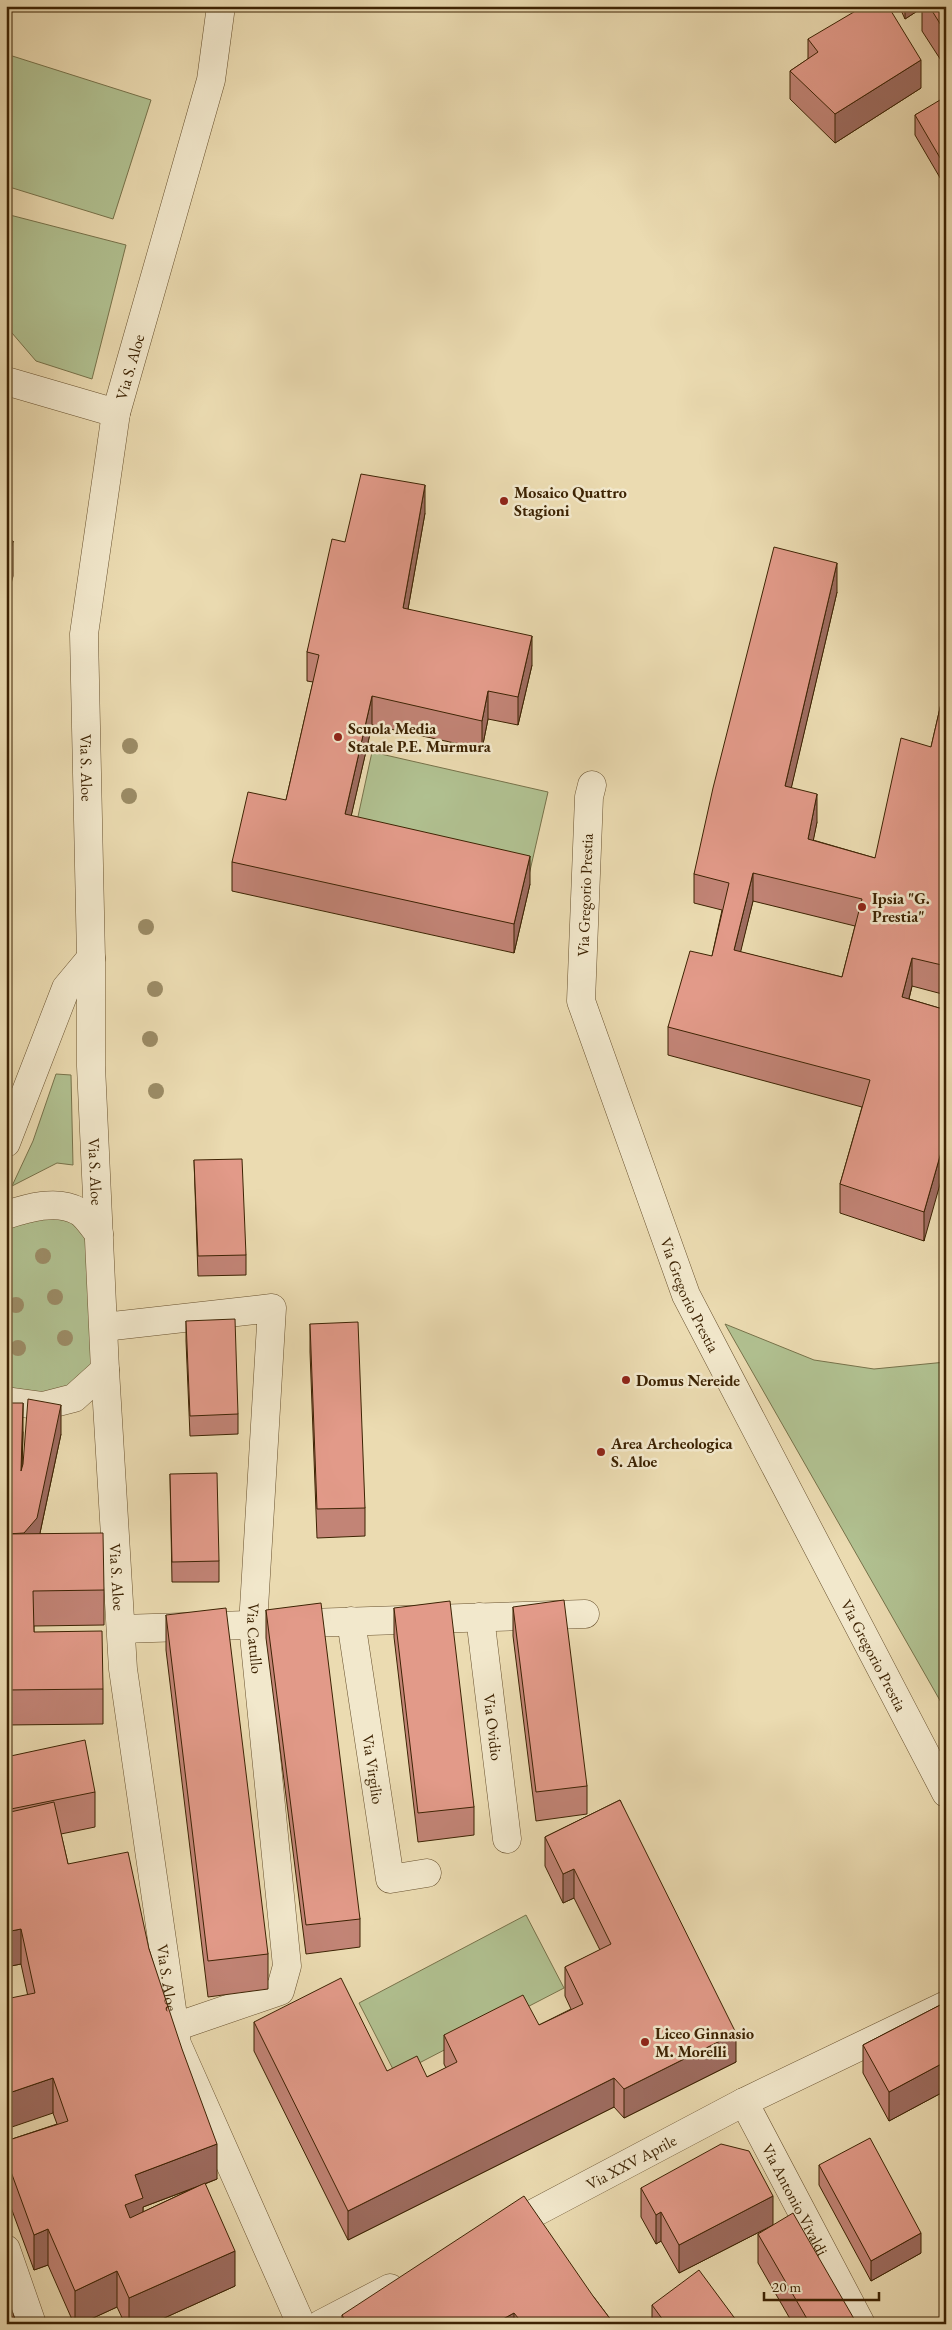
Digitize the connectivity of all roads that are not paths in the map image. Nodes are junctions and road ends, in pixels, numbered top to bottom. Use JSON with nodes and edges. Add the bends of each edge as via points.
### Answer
{"nodes":[{"id":1,"x":222,"y":6,"type":"edge"},
{"id":2,"x":6,"y":381,"type":"edge"},
{"id":3,"x":116,"y":413,"type":"junction"},
{"id":4,"x":592,"y":785,"type":"dead end"},
{"id":5,"x":91,"y":958,"type":"junction"},
{"id":6,"x":6,"y":1143,"type":"edge"},
{"id":7,"x":6,"y":1216,"type":"edge"},
{"id":8,"x":99,"y":1234,"type":"junction"},
{"id":9,"x":104,"y":1327,"type":"junction"},
{"id":10,"x":105,"y":1370,"type":"junction"},
{"id":11,"x":6,"y":1401,"type":"edge"},
{"id":12,"x":585,"y":1614,"type":"dead end"},
{"id":13,"x":480,"y":1617,"type":"junction"},
{"id":14,"x":351,"y":1621,"type":"junction"},
{"id":15,"x":253,"y":1625,"type":"junction"},
{"id":16,"x":121,"y":1629,"type":"junction"},
{"id":17,"x":946,"y":1793,"type":"edge"},
{"id":18,"x":507,"y":1839,"type":"dead end"},
{"id":19,"x":427,"y":1874,"type":"dead end"},
{"id":20,"x":946,"y":2005,"type":"edge"},
{"id":21,"x":175,"y":2027,"type":"junction"},
{"id":22,"x":744,"y":2102,"type":"junction"},
{"id":23,"x":484,"y":2240,"type":"edge"},
{"id":24,"x":6,"y":2249,"type":"edge"},
{"id":25,"x":415,"y":2275,"type":"edge"},
{"id":26,"x":32,"y":2324,"type":"edge"},
{"id":27,"x":301,"y":2324,"type":"edge"},
{"id":28,"x":320,"y":2324,"type":"edge"},
{"id":29,"x":861,"y":2324,"type":"edge"}],
"edges":[{"from":1,"to":3,"type":"street","name":"Via S. Aloe","via":[[210,80]]},
{"from":2,"to":3,"type":"street"},
{"from":3,"to":5,"type":"street","name":"Via S. Aloe","via":[[84,634]]},
{"from":4,"to":17,"type":"street","name":"Via Gregorio Prestia","via":[[582,1001],[686,1295]]},
{"from":5,"to":6,"type":"street","via":[[66,988]]},
{"from":5,"to":8,"type":"street","name":"Via S. Aloe","via":[[90,1066]]},
{"from":7,"to":8,"type":"street","via":[[24,1209],[57,1204],[79,1211]]},
{"from":8,"to":9,"type":"street","name":"Via S. Aloe"},
{"from":9,"to":10,"type":"street","name":"Via S. Aloe"},
{"from":9,"to":15,"type":"street","name":"Via Catullo","via":[[272,1308]]},
{"from":10,"to":11,"type":"street","via":[[74,1398],[43,1406]]},
{"from":10,"to":16,"type":"street","name":"Via S. Aloe"},
{"from":12,"to":13,"type":"street"},
{"from":13,"to":14,"type":"street"},
{"from":13,"to":18,"type":"street","name":"Via Ovidio"},
{"from":14,"to":15,"type":"street"},
{"from":14,"to":19,"type":"street","name":"Via Virgilio","via":[[390,1879]]},
{"from":15,"to":16,"type":"street"},
{"from":15,"to":21,"type":"street","name":"Via Catullo","via":[[287,1966],[280,1991]]},
{"from":16,"to":21,"type":"street","name":"Via S. Aloe","via":[[123,1669]]},
{"from":20,"to":22,"type":"street","name":"Via XXV Aprile"},
{"from":21,"to":27,"type":"street","name":"Via S. Aloe","via":[[178,2044]]},
{"from":22,"to":23,"type":"street","name":"Via XXV Aprile","via":[[532,2226]]},
{"from":22,"to":29,"type":"street","name":"Via Antonio Vivaldi"},
{"from":24,"to":26,"type":"street"},
{"from":25,"to":28,"type":"street"}]}
